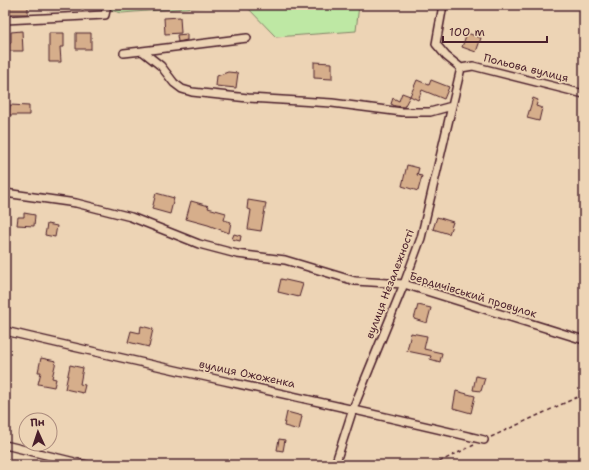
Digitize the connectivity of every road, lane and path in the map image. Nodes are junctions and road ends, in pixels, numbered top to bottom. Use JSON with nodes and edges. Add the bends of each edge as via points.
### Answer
{"nodes":[{"id":1,"x":107,"y":5,"type":"edge"},
{"id":2,"x":443,"y":5,"type":"edge"},
{"id":3,"x":5,"y":20,"type":"edge"},
{"id":4,"x":247,"y":38,"type":"dead end"},
{"id":5,"x":142,"y":51,"type":"junction"},
{"id":6,"x":124,"y":53,"type":"dead end"},
{"id":7,"x":461,"y":68,"type":"junction"},
{"id":8,"x":584,"y":94,"type":"edge"},
{"id":9,"x":452,"y":106,"type":"junction"},
{"id":10,"x":5,"y":193,"type":"edge"},
{"id":11,"x":404,"y":284,"type":"junction"},
{"id":12,"x":5,"y":331,"type":"edge"},
{"id":13,"x":584,"y":340,"type":"edge"},
{"id":14,"x":584,"y":394,"type":"edge"},
{"id":15,"x":353,"y":409,"type":"junction"},
{"id":16,"x":484,"y":440,"type":"junction"},
{"id":17,"x":5,"y":445,"type":"edge"},
{"id":18,"x":5,"y":460,"type":"edge"},
{"id":19,"x":36,"y":465,"type":"edge"},
{"id":20,"x":87,"y":465,"type":"edge"},
{"id":21,"x":335,"y":465,"type":"edge"},
{"id":22,"x":433,"y":465,"type":"edge"}],
"edges":[{"from":1,"to":3,"type":"street","via":[[105,15]]},
{"from":2,"to":7,"type":"street","via":[[436,44]]},
{"from":4,"to":5,"type":"street"},
{"from":5,"to":6,"type":"street"},
{"from":5,"to":9,"type":"street","via":[[161,66],[174,83],[192,92],[332,103],[402,112],[430,112]]},
{"from":7,"to":8,"type":"street","name":"Польова вулиця","via":[[473,66]]},
{"from":7,"to":9,"type":"street","name":"вулиця Незалежності"},
{"from":9,"to":11,"type":"street","name":"вулиця Незалежності","via":[[421,238]]},
{"from":10,"to":11,"type":"street","name":"Бердичівський провулок","via":[[76,203],[131,217],[199,244],[237,254],[284,260],[355,281]]},
{"from":11,"to":13,"type":"street","name":"Бердичівський провулок"},
{"from":11,"to":15,"type":"street","name":"вулиця Незалежності"},
{"from":12,"to":15,"type":"street","name":"вулиця Ожоженка"},
{"from":14,"to":16,"type":"path"},
{"from":15,"to":16,"type":"street","name":"вулиця Ожоженка"},
{"from":15,"to":21,"type":"street","name":"вулиця Незалежності"},
{"from":16,"to":22,"type":"path"},
{"from":17,"to":20,"type":"street"},
{"from":18,"to":19,"type":"path"}]}
